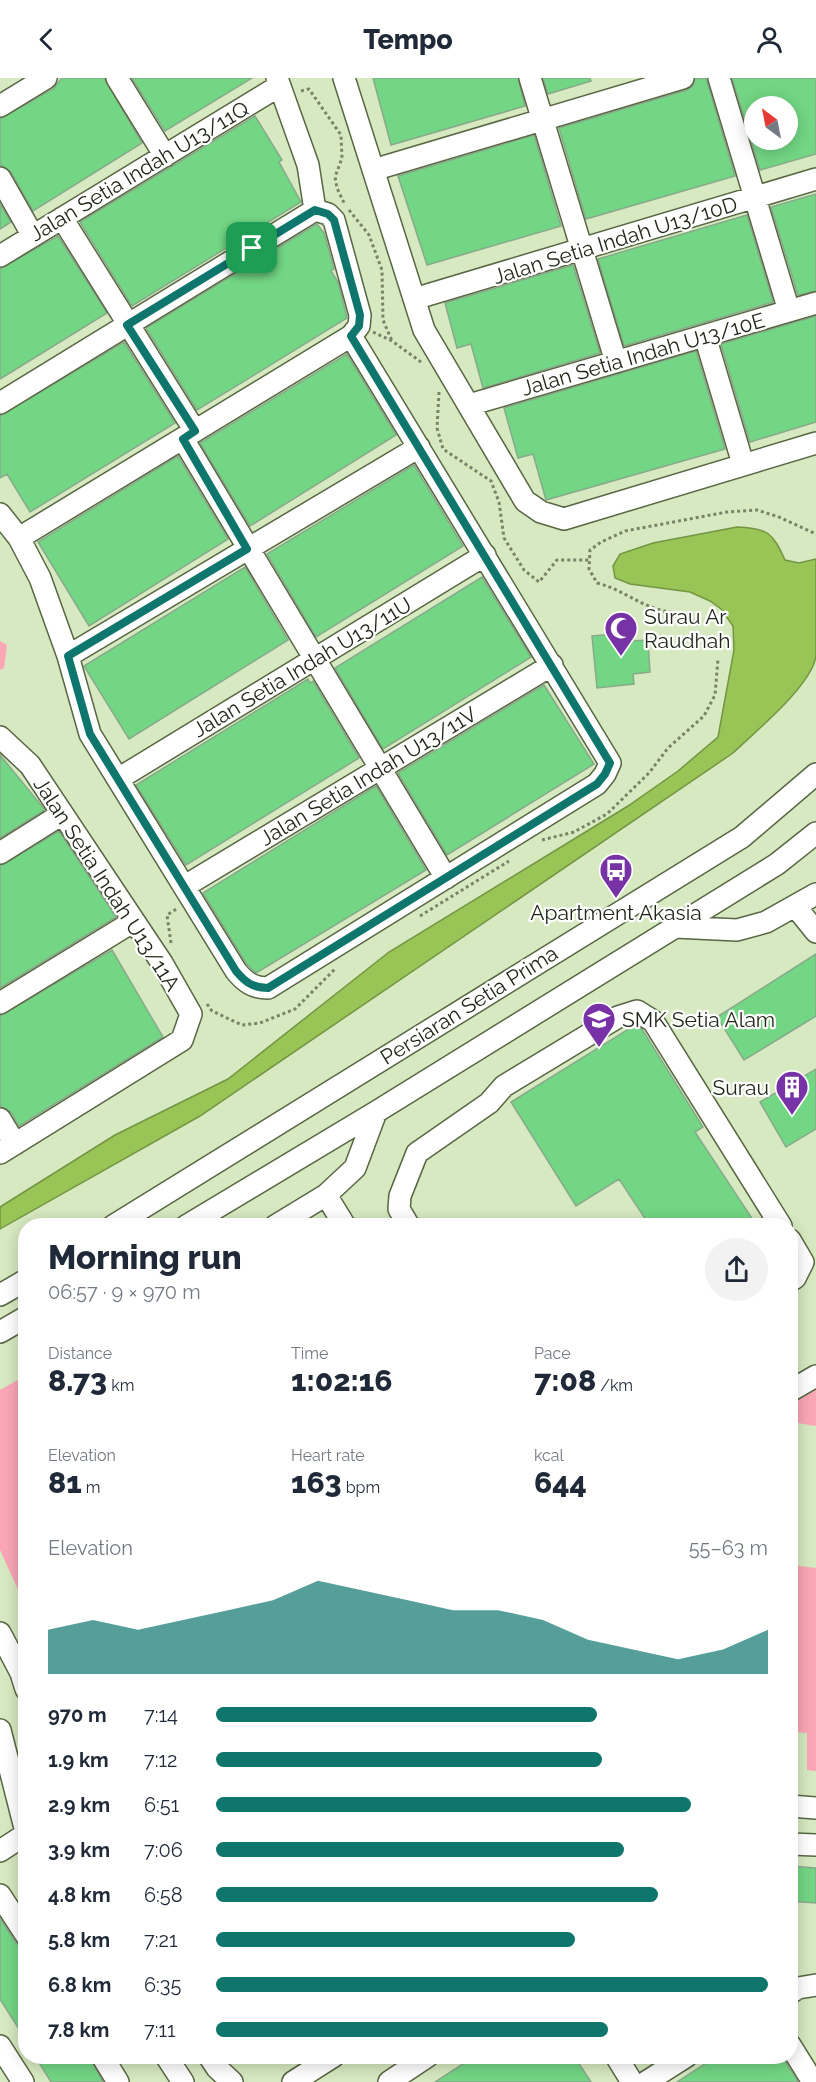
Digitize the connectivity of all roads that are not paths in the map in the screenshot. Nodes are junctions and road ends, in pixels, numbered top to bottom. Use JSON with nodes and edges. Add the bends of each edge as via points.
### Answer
{"nodes":[{"id":1,"x":46,"y":78,"type":"edge"},
{"id":2,"x":117,"y":78,"type":"edge"},
{"id":3,"x":344,"y":78,"type":"edge"},
{"id":4,"x":530,"y":78,"type":"edge"},
{"id":5,"x":683,"y":78,"type":"edge"},
{"id":6,"x":719,"y":78,"type":"edge"},
{"id":7,"x":278,"y":82,"type":"edge"},
{"id":8,"x":0,"y":106,"type":"edge"},
{"id":9,"x":542,"y":120,"type":"junction"},
{"id":10,"x":165,"y":156,"type":"junction"},
{"id":11,"x":374,"y":170,"type":"junction"},
{"id":12,"x":0,"y":178,"type":"edge"},
{"id":13,"x":816,"y":179,"type":"edge"},
{"id":14,"x":755,"y":198,"type":"junction"},
{"id":15,"x":315,"y":210,"type":"junction"},
{"id":16,"x":62,"y":218,"type":"junction"},
{"id":17,"x":33,"y":236,"type":"junction"},
{"id":18,"x":581,"y":251,"type":"junction"},
{"id":19,"x":0,"y":256,"type":"edge"},
{"id":20,"x":414,"y":299,"type":"junction"},
{"id":21,"x":816,"y":303,"type":"edge"},
{"id":22,"x":789,"y":311,"type":"junction"},
{"id":23,"x":127,"y":325,"type":"junction"},
{"id":24,"x":351,"y":336,"type":"junction"},
{"id":25,"x":705,"y":336,"type":"junction"},
{"id":26,"x":616,"y":362,"type":"junction"},
{"id":27,"x":0,"y":403,"type":"edge"},
{"id":28,"x":469,"y":405,"type":"junction"},
{"id":29,"x":189,"y":435,"type":"junction"},
{"id":30,"x":816,"y":443,"type":"edge"},
{"id":31,"x":419,"y":447,"type":"junction"},
{"id":32,"x":743,"y":464,"type":"junction"},
{"id":33,"x":0,"y":514,"type":"edge"},
{"id":34,"x":19,"y":538,"type":"junction"},
{"id":35,"x":247,"y":549,"type":"junction"},
{"id":36,"x":485,"y":555,"type":"junction"},
{"id":37,"x":68,"y":656,"type":"junction"},
{"id":38,"x":315,"y":659,"type":"junction"},
{"id":39,"x":552,"y":665,"type":"junction"},
{"id":40,"x":0,"y":737,"type":"edge"},
{"id":41,"x":381,"y":768,"type":"junction"},
{"id":42,"x":816,"y":774,"type":"edge"},
{"id":43,"x":118,"y":779,"type":"junction"},
{"id":44,"x":62,"y":814,"type":"junction"},
{"id":45,"x":816,"y":832,"type":"edge"},
{"id":46,"x":0,"y":853,"type":"edge"},
{"id":47,"x":446,"y":878,"type":"junction"},
{"id":48,"x":185,"y":886,"type":"junction"},
{"id":49,"x":816,"y":894,"type":"edge"},
{"id":50,"x":795,"y":906,"type":"junction"},
{"id":51,"x":134,"y":921,"type":"junction"},
{"id":52,"x":675,"y":927,"type":"junction"},
{"id":53,"x":816,"y":932,"type":"edge"},
{"id":54,"x":0,"y":1003,"type":"edge"},
{"id":55,"x":376,"y":1112,"type":"junction"},
{"id":56,"x":0,"y":1119,"type":"edge"},
{"id":57,"x":7,"y":1148,"type":"edge"},
{"id":58,"x":326,"y":1195,"type":"junction"},
{"id":59,"x":126,"y":1218,"type":"edge"},
{"id":60,"x":199,"y":1218,"type":"edge"},
{"id":61,"x":288,"y":1218,"type":"edge"},
{"id":62,"x":340,"y":1218,"type":"edge"},
{"id":63,"x":400,"y":1218,"type":"edge"},
{"id":64,"x":776,"y":1218,"type":"edge"},
{"id":65,"x":798,"y":1254,"type":"edge"},
{"id":66,"x":798,"y":1272,"type":"edge"},
{"id":67,"x":18,"y":1285,"type":"edge"},
{"id":68,"x":0,"y":1295,"type":"edge"},
{"id":69,"x":18,"y":1322,"type":"edge"},
{"id":70,"x":0,"y":1332,"type":"edge"},
{"id":71,"x":816,"y":1376,"type":"edge"},
{"id":72,"x":798,"y":1386,"type":"edge"},
{"id":73,"x":0,"y":1633,"type":"edge"},
{"id":74,"x":18,"y":1667,"type":"edge"},
{"id":75,"x":0,"y":1730,"type":"edge"},
{"id":76,"x":18,"y":1801,"type":"edge"},
{"id":77,"x":798,"y":1807,"type":"edge"},
{"id":78,"x":816,"y":1808,"type":"edge"},
{"id":79,"x":18,"y":1839,"type":"edge"},
{"id":80,"x":798,"y":1844,"type":"edge"},
{"id":81,"x":816,"y":1845,"type":"edge"},
{"id":82,"x":0,"y":1851,"type":"edge"},
{"id":83,"x":0,"y":1895,"type":"edge"},
{"id":84,"x":18,"y":1923,"type":"edge"},
{"id":85,"x":816,"y":1985,"type":"edge"},
{"id":86,"x":798,"y":1988,"type":"edge"},
{"id":87,"x":0,"y":2046,"type":"edge"},
{"id":88,"x":798,"y":2058,"type":"edge"},
{"id":89,"x":107,"y":2064,"type":"edge"},
{"id":90,"x":171,"y":2064,"type":"edge"},
{"id":91,"x":214,"y":2064,"type":"edge"},
{"id":92,"x":321,"y":2064,"type":"edge"},
{"id":93,"x":416,"y":2064,"type":"edge"},
{"id":94,"x":621,"y":2064,"type":"edge"},
{"id":95,"x":674,"y":2064,"type":"edge"},
{"id":96,"x":23,"y":2082,"type":"edge"},
{"id":97,"x":118,"y":2082,"type":"edge"},
{"id":98,"x":183,"y":2082,"type":"edge"},
{"id":99,"x":232,"y":2082,"type":"edge"},
{"id":100,"x":293,"y":2082,"type":"edge"},
{"id":101,"x":389,"y":2082,"type":"edge"},
{"id":102,"x":632,"y":2082,"type":"edge"},
{"id":103,"x":646,"y":2082,"type":"edge"},
{"id":104,"x":813,"y":2082,"type":"edge"}],
"edges":[{"from":1,"to":8,"type":"street"},
{"from":2,"to":10,"type":"street"},
{"from":3,"to":11,"type":"street"},
{"from":4,"to":9,"type":"street"},
{"from":5,"to":9,"type":"street"},
{"from":6,"to":14,"type":"street"},
{"from":7,"to":10,"type":"street","name":"Jalan Setia Indah U13/11Q"},
{"from":7,"to":15,"type":"street","via":[[308,165]]},
{"from":9,"to":11,"type":"street"},
{"from":9,"to":18,"type":"street"},
{"from":10,"to":16,"type":"street","name":"Jalan Setia Indah U13/11Q"},
{"from":11,"to":20,"type":"street"},
{"from":12,"to":17,"type":"street"},
{"from":13,"to":14,"type":"street","name":"Jalan Setia Indah U13/10D"},
{"from":14,"to":18,"type":"street","name":"Jalan Setia Indah U13/10D"},
{"from":14,"to":22,"type":"street"},
{"from":15,"to":23,"type":"street"},
{"from":15,"to":24,"type":"street","via":[[334,220],[360,315],[359,326]]},
{"from":16,"to":17,"type":"street","name":"Jalan Setia Indah U13/11Q"},
{"from":16,"to":23,"type":"street"},
{"from":17,"to":19,"type":"street","name":"Jalan Setia Indah U13/11Q"},
{"from":18,"to":20,"type":"street","name":"Jalan Setia Indah U13/10D"},
{"from":18,"to":26,"type":"street"},
{"from":20,"to":28,"type":"street","via":[[424,330]]},
{"from":21,"to":22,"type":"street","name":"Jalan Setia Indah U13/10E"},
{"from":22,"to":25,"type":"street","name":"Jalan Setia Indah U13/10E"},
{"from":23,"to":27,"type":"street"},
{"from":23,"to":29,"type":"street"},
{"from":24,"to":29,"type":"street"},
{"from":24,"to":31,"type":"street"},
{"from":25,"to":26,"type":"street","name":"Jalan Setia Indah U13/10E"},
{"from":25,"to":32,"type":"street"},
{"from":26,"to":28,"type":"street","name":"Jalan Setia Indah U13/10E"},
{"from":28,"to":32,"type":"street","via":[[525,501],[541,512],[564,519]]},
{"from":29,"to":34,"type":"street"},
{"from":29,"to":35,"type":"street"},
{"from":30,"to":32,"type":"street"},
{"from":31,"to":35,"type":"street"},
{"from":31,"to":36,"type":"street"},
{"from":33,"to":34,"type":"street"},
{"from":34,"to":37,"type":"street","via":[[40,578]]},
{"from":35,"to":37,"type":"street"},
{"from":35,"to":38,"type":"street"},
{"from":36,"to":38,"type":"street","name":"Jalan Setia Indah U13/11U"},
{"from":36,"to":39,"type":"street"},
{"from":37,"to":43,"type":"street","via":[[90,734]]},
{"from":38,"to":41,"type":"street"},
{"from":38,"to":43,"type":"street","name":"Jalan Setia Indah U13/11U"},
{"from":39,"to":41,"type":"street","name":"Jalan Setia Indah U13/11V"},
{"from":39,"to":47,"type":"street","via":[[604,750],[610,763],[605,774],[597,784]]},
{"from":40,"to":44,"type":"street","name":"Jalan Setia Indah U13/11A","via":[[30,765]]},
{"from":41,"to":47,"type":"street"},
{"from":41,"to":48,"type":"street","name":"Jalan Setia Indah U13/11V"},
{"from":42,"to":59,"type":"street","name":"Persiaran Setia Prima","via":[[741,837]]},
{"from":43,"to":48,"type":"street"},
{"from":44,"to":46,"type":"street"},
{"from":44,"to":51,"type":"street","name":"Jalan Setia Indah U13/11A"},
{"from":45,"to":52,"type":"street","name":"Persiaran Setia Prima","via":[[777,864]]},
{"from":47,"to":48,"type":"street","via":[[268,988],[246,982],[236,971]]},
{"from":49,"to":50,"type":"street"},
{"from":50,"to":52,"type":"street","via":[[766,922],[737,930]]},
{"from":50,"to":53,"type":"street"},
{"from":51,"to":54,"type":"street"},
{"from":51,"to":57,"type":"street","name":"Jalan Setia Indah U13/11A","via":[[191,1014],[182,1041]]},
{"from":52,"to":55,"type":"street","name":"Persiaran Setia Prima"},
{"from":55,"to":58,"type":"street","via":[[356,1168]]},
{"from":55,"to":60,"type":"street","name":"Persiaran Setia Prima"},
{"from":56,"to":57,"type":"street"},
{"from":58,"to":61,"type":"street"},
{"from":58,"to":62,"type":"street"},
{"from":63,"to":64,"type":"street","via":[[400,1196],[417,1153],[489,1103],[504,1086],[618,1017],[638,1011],[653,1021]]},
{"from":65,"to":66,"type":"street","via":[[803,1262]]},
{"from":67,"to":68,"type":"street"},
{"from":69,"to":70,"type":"street"},
{"from":71,"to":72,"type":"street"},
{"from":73,"to":74,"type":"street"},
{"from":75,"to":76,"type":"street"},
{"from":77,"to":78,"type":"street"},
{"from":79,"to":82,"type":"street"},
{"from":80,"to":81,"type":"street"},
{"from":83,"to":84,"type":"street"},
{"from":85,"to":86,"type":"street"},
{"from":87,"to":96,"type":"street"},
{"from":88,"to":104,"type":"street"},
{"from":89,"to":97,"type":"street"},
{"from":90,"to":98,"type":"street"},
{"from":91,"to":99,"type":"street"},
{"from":92,"to":100,"type":"street"},
{"from":93,"to":101,"type":"street"},
{"from":94,"to":102,"type":"street"},
{"from":95,"to":103,"type":"street"}]}
